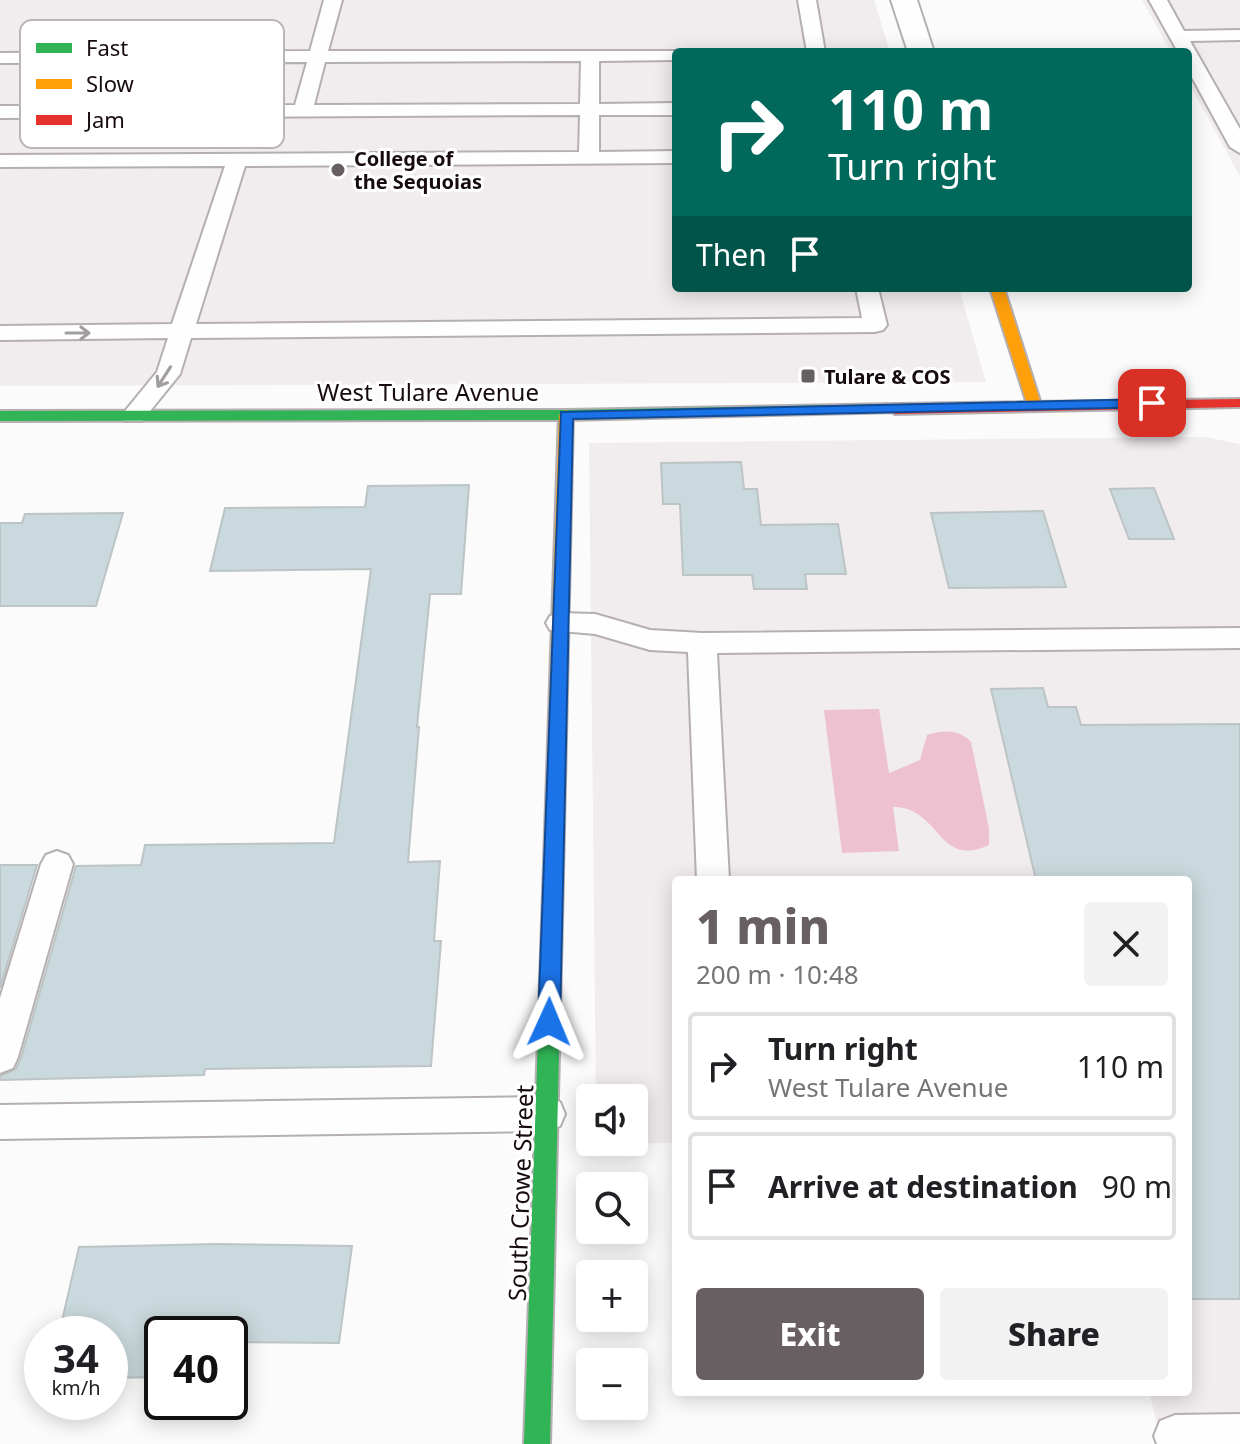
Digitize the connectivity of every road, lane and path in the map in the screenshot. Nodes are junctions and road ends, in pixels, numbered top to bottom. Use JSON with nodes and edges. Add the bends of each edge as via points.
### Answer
{"nodes":[{"id":1,"x":333,"y":0,"type":"edge"},
{"id":2,"x":807,"y":0,"type":"edge"},
{"id":3,"x":904,"y":0,"type":"edge"},
{"id":4,"x":1158,"y":0,"type":"edge"},
{"id":5,"x":1240,"y":35,"type":"edge"},
{"id":6,"x":1184,"y":47,"type":"edge"},
{"id":7,"x":815,"y":48,"type":"edge"},
{"id":8,"x":920,"y":48,"type":"edge"},
{"id":9,"x":590,"y":55,"type":"junction"},
{"id":10,"x":672,"y":55,"type":"edge"},
{"id":11,"x":284,"y":57,"type":"edge"},
{"id":12,"x":316,"y":57,"type":"junction"},
{"id":13,"x":0,"y":58,"type":"edge"},
{"id":14,"x":20,"y":58,"type":"edge"},
{"id":15,"x":1192,"y":61,"type":"edge"},
{"id":16,"x":589,"y":109,"type":"junction"},
{"id":17,"x":672,"y":109,"type":"edge"},
{"id":18,"x":284,"y":111,"type":"edge"},
{"id":19,"x":303,"y":111,"type":"junction"},
{"id":20,"x":0,"y":112,"type":"edge"},
{"id":21,"x":20,"y":112,"type":"edge"},
{"id":22,"x":1240,"y":147,"type":"edge"},
{"id":23,"x":672,"y":157,"type":"edge"},
{"id":24,"x":589,"y":158,"type":"junction"},
{"id":25,"x":237,"y":160,"type":"junction"},
{"id":26,"x":0,"y":161,"type":"edge"},
{"id":27,"x":868,"y":292,"type":"edge"},
{"id":28,"x":998,"y":292,"type":"edge"},
{"id":29,"x":183,"y":332,"type":"junction"},
{"id":30,"x":0,"y":333,"type":"edge"},
{"id":31,"x":1240,"y":403,"type":"edge"},
{"id":32,"x":1034,"y":404,"type":"junction"},
{"id":33,"x":566,"y":415,"type":"junction"},
{"id":34,"x":0,"y":416,"type":"edge"},
{"id":35,"x":133,"y":416,"type":"junction"},
{"id":36,"x":560,"y":623,"type":"junction"},
{"id":37,"x":1240,"y":638,"type":"edge"},
{"id":38,"x":702,"y":643,"type":"junction"},
{"id":39,"x":57,"y":864,"type":"dead end"},
{"id":40,"x":713,"y":876,"type":"edge"},
{"id":41,"x":0,"y":1057,"type":"edge"},
{"id":42,"x":547,"y":1114,"type":"junction"},
{"id":43,"x":0,"y":1122,"type":"edge"},
{"id":44,"x":1240,"y":1435,"type":"edge"},
{"id":45,"x":1175,"y":1436,"type":"dead end"},
{"id":46,"x":537,"y":1444,"type":"edge"}],
"edges":[{"from":1,"to":12,"type":"lane"},
{"from":2,"to":7,"type":"lane"},
{"from":3,"to":8,"type":"street"},
{"from":4,"to":6,"type":"lane"},
{"from":5,"to":6,"type":"lane"},
{"from":9,"to":10,"type":"lane"},
{"from":9,"to":12,"type":"lane"},
{"from":9,"to":16,"type":"lane"},
{"from":11,"to":12,"type":"lane"},
{"from":12,"to":19,"type":"lane"},
{"from":13,"to":14,"type":"lane"},
{"from":15,"to":22,"type":"lane"},
{"from":16,"to":17,"type":"lane"},
{"from":16,"to":19,"type":"lane"},
{"from":16,"to":24,"type":"lane"},
{"from":18,"to":19,"type":"lane"},
{"from":20,"to":21,"type":"lane"},
{"from":23,"to":24,"type":"lane"},
{"from":24,"to":25,"type":"lane"},
{"from":25,"to":26,"type":"lane"},
{"from":25,"to":29,"type":"lane"},
{"from":27,"to":29,"type":"lane","via":[[875,325]]},
{"from":28,"to":32,"type":"street"},
{"from":30,"to":29,"type":"lane","one_way":true},
{"from":29,"to":35,"type":"lane","one_way":true,"via":[[168,374]]},
{"from":31,"to":32,"type":"street","name":"West Tulare Avenue"},
{"from":32,"to":33,"type":"street","name":"West Tulare Avenue"},
{"from":33,"to":35,"type":"street","name":"West Tulare Avenue"},
{"from":33,"to":36,"type":"street","name":"South Crowe Street"},
{"from":34,"to":35,"type":"street","name":"West Tulare Avenue"},
{"from":36,"to":38,"type":"lane","via":[[595,624],[650,640]]},
{"from":36,"to":42,"type":"street","name":"South Crowe Street"},
{"from":37,"to":38,"type":"lane"},
{"from":38,"to":40,"type":"lane"},
{"from":39,"to":41,"type":"lane"},
{"from":42,"to":43,"type":"lane"},
{"from":42,"to":46,"type":"street","name":"South Crowe Street"},
{"from":44,"to":45,"type":"lane"}]}
